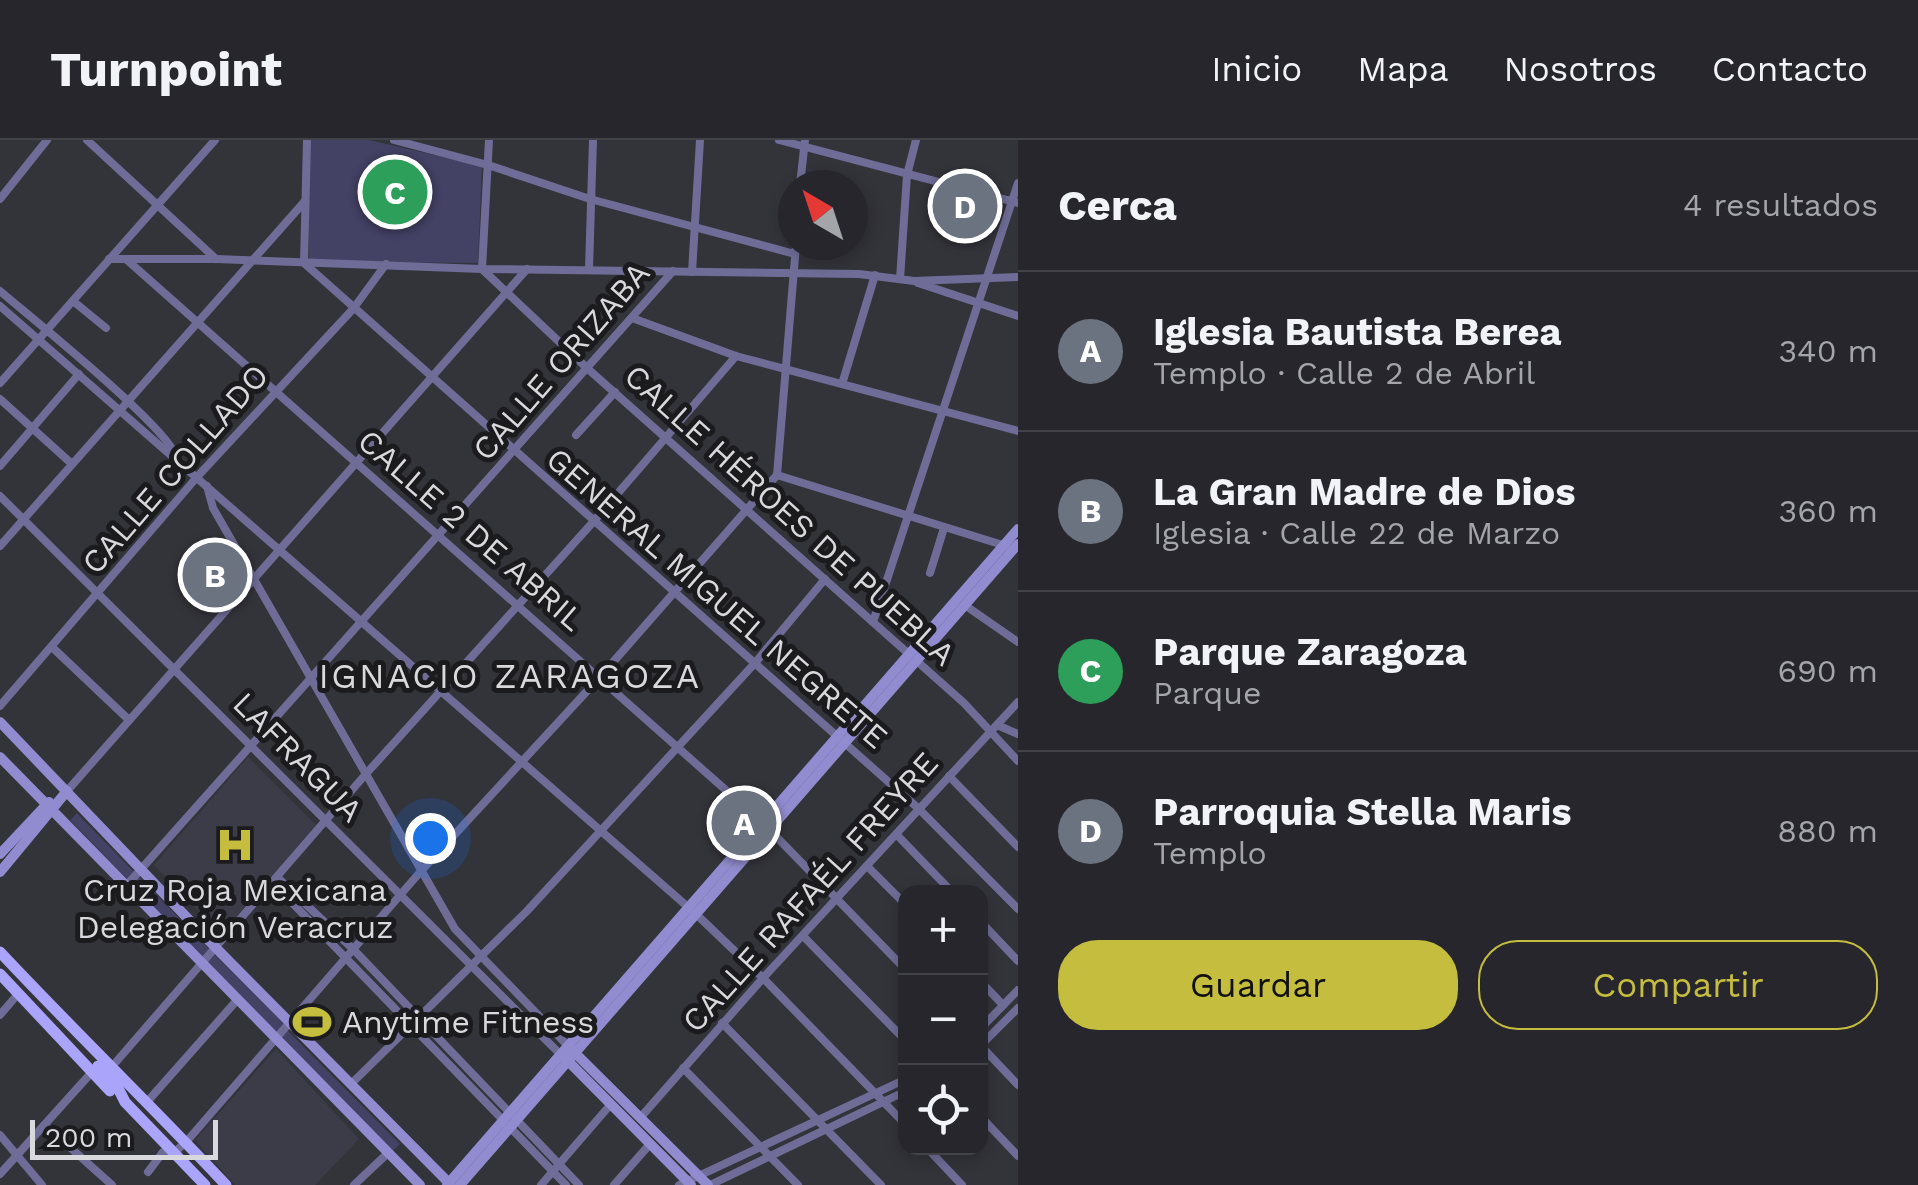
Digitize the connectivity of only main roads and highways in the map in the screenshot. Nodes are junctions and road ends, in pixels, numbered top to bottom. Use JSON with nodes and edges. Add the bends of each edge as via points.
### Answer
{"nodes":[{"id":1,"x":1018,"y":530,"type":"edge"},
{"id":2,"x":1013,"y":548,"type":"edge"},
{"id":3,"x":914,"y":658,"type":"junction"},
{"id":4,"x":0,"y":722,"type":"edge"},
{"id":5,"x":0,"y":757,"type":"edge"},
{"id":6,"x":67,"y":791,"type":"junction"},
{"id":7,"x":50,"y":807,"type":"junction"},
{"id":8,"x":0,"y":854,"type":"edge"},
{"id":9,"x":0,"y":872,"type":"edge"},
{"id":10,"x":190,"y":920,"type":"junction"},
{"id":11,"x":174,"y":936,"type":"junction"},
{"id":12,"x":0,"y":942,"type":"edge"},
{"id":13,"x":0,"y":952,"type":"edge"},
{"id":14,"x":0,"y":961,"type":"edge"},
{"id":15,"x":0,"y":974,"type":"edge"},
{"id":16,"x":27,"y":991,"type":"junction"},
{"id":17,"x":568,"y":1053,"type":"junction"},
{"id":18,"x":137,"y":1092,"type":"junction"},
{"id":19,"x":125,"y":1102,"type":"junction"},
{"id":20,"x":432,"y":1166,"type":"junction"},
{"id":21,"x":469,"y":1168,"type":"junction"},
{"id":22,"x":688,"y":1182,"type":"edge"},
{"id":23,"x":418,"y":1183,"type":"edge"},
{"id":24,"x":452,"y":1184,"type":"edge"},
{"id":25,"x":206,"y":1185,"type":"edge"},
{"id":26,"x":226,"y":1185,"type":"edge"},
{"id":27,"x":470,"y":1185,"type":"edge"},
{"id":28,"x":709,"y":1185,"type":"edge"}],
"edges":[{"from":1,"to":2,"type":"main road"},
{"from":2,"to":3,"type":"main road"},
{"from":2,"to":3,"type":"main road"},
{"from":3,"to":17,"type":"main road"},
{"from":4,"to":6,"type":"main road"},
{"from":5,"to":7,"type":"main road"},
{"from":6,"to":7,"type":"main road"},
{"from":6,"to":10,"type":"main road"},
{"from":7,"to":8,"type":"main road"},
{"from":7,"to":9,"type":"main road"},
{"from":7,"to":11,"type":"main road"},
{"from":10,"to":11,"type":"main road"},
{"from":10,"to":20,"type":"main road"},
{"from":11,"to":23,"type":"main road"},
{"from":12,"to":18,"type":"main road","via":[[133,1080]]},
{"from":13,"to":16,"type":"main road"},
{"from":14,"to":16,"type":"main road"},
{"from":15,"to":16,"type":"main road"},
{"from":16,"to":18,"type":"main road"},
{"from":16,"to":19,"type":"main road"},
{"from":16,"to":19,"type":"main road"},
{"from":17,"to":21,"type":"main road"},
{"from":17,"to":22,"type":"main road"},
{"from":17,"to":22,"type":"main road","via":[[640,1118]]},
{"from":18,"to":26,"type":"main road"},
{"from":19,"to":25,"type":"main road"},
{"from":20,"to":21,"type":"main road"},
{"from":20,"to":24,"type":"main road"},
{"from":21,"to":24,"type":"main road"},
{"from":21,"to":27,"type":"main road"},
{"from":22,"to":28,"type":"main road"}]}
